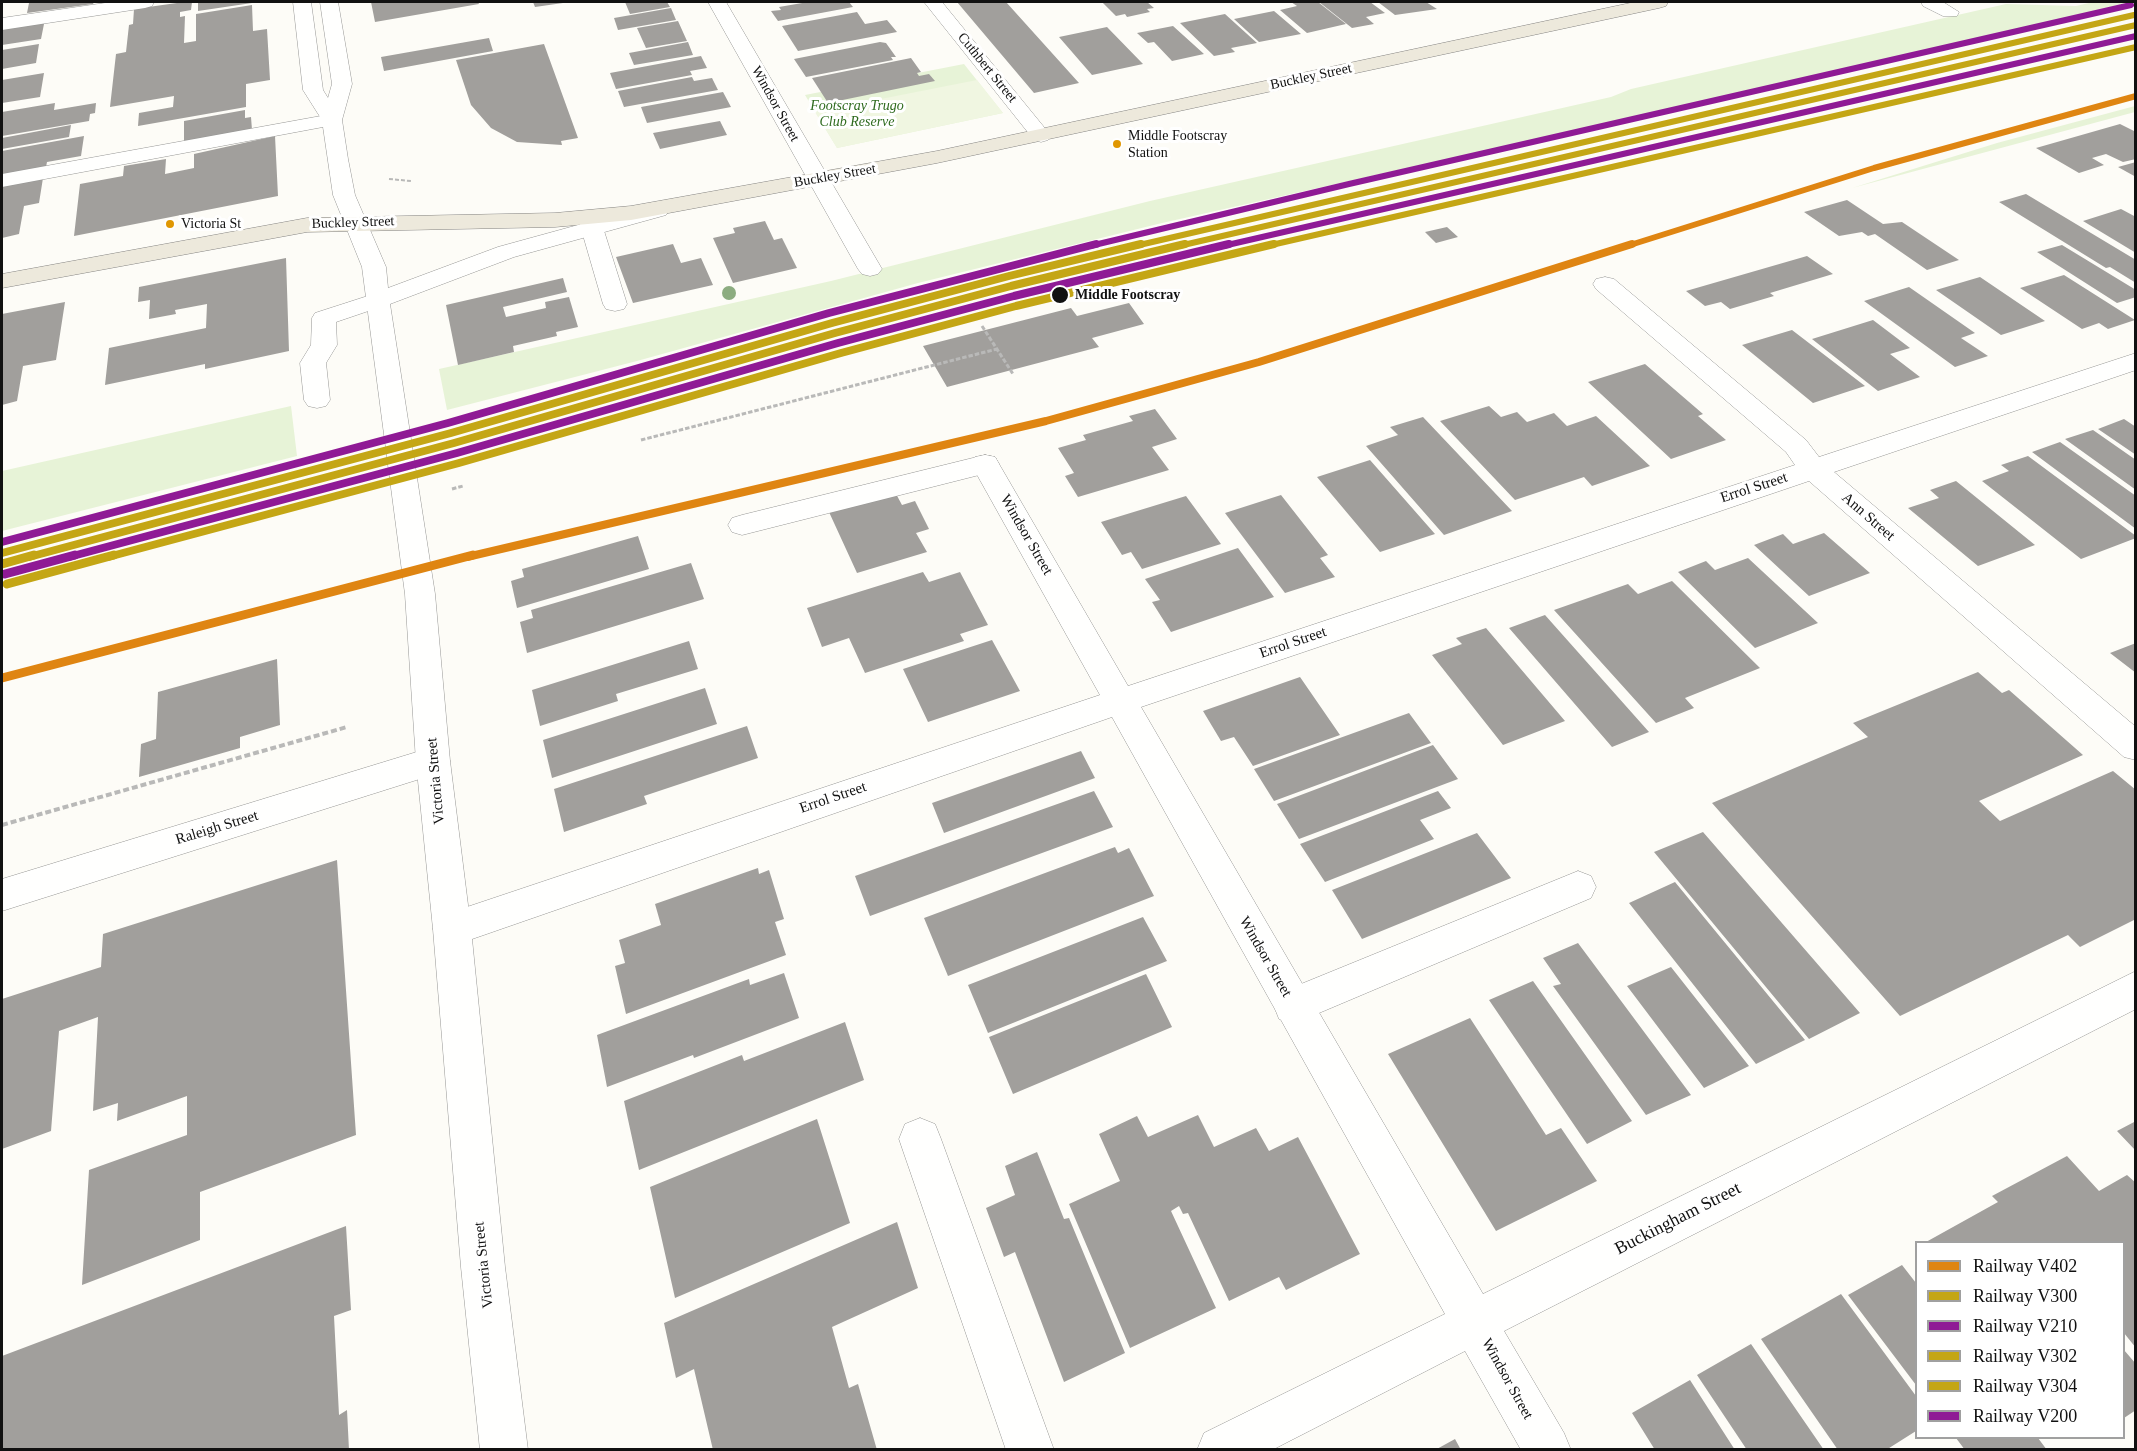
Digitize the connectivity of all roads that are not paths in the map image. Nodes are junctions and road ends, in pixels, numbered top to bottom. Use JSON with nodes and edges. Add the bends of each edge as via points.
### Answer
{"nodes":[{"id":1,"x":145,"y":2,"type":"edge"},
{"id":2,"x":302,"y":2,"type":"edge"},
{"id":3,"x":329,"y":2,"type":"edge"},
{"id":4,"x":717,"y":2,"type":"edge"},
{"id":5,"x":933,"y":2,"type":"edge"},
{"id":6,"x":1659,"y":2,"type":"edge"},
{"id":7,"x":1930,"y":2,"type":"edge"},
{"id":8,"x":1950,"y":12,"type":"dead end"},
{"id":9,"x":2,"y":24,"type":"edge"},
{"id":10,"x":332,"y":120,"type":"junction"},
{"id":11,"x":1041,"y":136,"type":"junction"},
{"id":12,"x":817,"y":179,"type":"junction"},
{"id":13,"x":2,"y":181,"type":"edge"},
{"id":14,"x":682,"y":204,"type":"joint"},
{"id":15,"x":356,"y":223,"type":"junction"},
{"id":16,"x":591,"y":223,"type":"junction"},
{"id":17,"x":870,"y":268,"type":"dead end"},
{"id":18,"x":2,"y":281,"type":"edge"},
{"id":19,"x":1605,"y":284,"type":"dead end"},
{"id":20,"x":377,"y":300,"type":"junction"},
{"id":21,"x":615,"y":304,"type":"dead end"},
{"id":22,"x":2136,"y":361,"type":"edge"},
{"id":23,"x":317,"y":400,"type":"dead end"},
{"id":24,"x":1813,"y":469,"type":"junction"},
{"id":25,"x":742,"y":525,"type":"dead end"},
{"id":26,"x":1120,"y":701,"type":"junction"},
{"id":27,"x":2136,"y":747,"type":"edge"},
{"id":28,"x":433,"y":761,"type":"junction"},
{"id":29,"x":1578,"y":887,"type":"dead end"},
{"id":30,"x":2,"y":895,"type":"edge"},
{"id":31,"x":452,"y":928,"type":"junction"},
{"id":32,"x":2136,"y":989,"type":"edge"},
{"id":33,"x":1293,"y":1006,"type":"junction"},
{"id":34,"x":920,"y":1139,"type":"dead end"},
{"id":35,"x":1474,"y":1321,"type":"junction"},
{"id":36,"x":504,"y":1449,"type":"edge"},
{"id":37,"x":1030,"y":1449,"type":"edge"},
{"id":38,"x":1221,"y":1449,"type":"edge"},
{"id":39,"x":1547,"y":1449,"type":"edge"}],
"edges":[{"from":1,"to":9,"type":"street"},
{"from":2,"to":10,"type":"street","name":"Victoria Street","via":[[313,90]]},
{"from":3,"to":10,"type":"street","name":"Victoria Street","via":[[342,84]]},
{"from":4,"to":12,"type":"street","name":"Windsor Street"},
{"from":5,"to":11,"type":"street","name":"Cuthbert Street"},
{"from":6,"to":11,"type":"main road","name":"Buckley Street"},
{"from":7,"to":8,"type":"street"},
{"from":10,"to":13,"type":"street"},
{"from":10,"to":15,"type":"street","name":"Victoria Street","via":[[344,195]]},
{"from":11,"to":12,"type":"main road","name":"Buckley Street"},
{"from":12,"to":14,"type":"main road","name":"Buckley Street"},
{"from":12,"to":17,"type":"street","name":"Windsor Street"},
{"from":14,"to":16,"type":"street"},
{"from":15,"to":16,"type":"main road","name":"Buckley Street"},
{"from":15,"to":18,"type":"main road","name":"Buckley Street","via":[[273,230]]},
{"from":15,"to":20,"type":"street","name":"Victoria Street","via":[[373,261]]},
{"from":16,"to":20,"type":"street"},
{"from":16,"to":21,"type":"street"},
{"from":19,"to":24,"type":"street","name":"Ann Street","via":[[1796,446]]},
{"from":20,"to":23,"type":"street","via":[[324,318],[324,345],[313,363]]},
{"from":20,"to":28,"type":"street","name":"Victoria Street","via":[[420,594]]},
{"from":22,"to":24,"type":"street","name":"Errol Street"},
{"from":24,"to":26,"type":"street","name":"Errol Street"},
{"from":24,"to":27,"type":"street","name":"Ann Street"},
{"from":25,"to":26,"type":"street","name":"Windsor Street","via":[[985,464]]},
{"from":26,"to":31,"type":"street","name":"Errol Street"},
{"from":26,"to":33,"type":"street","name":"Windsor Street"},
{"from":28,"to":30,"type":"street","name":"Raleigh Street"},
{"from":28,"to":31,"type":"street","name":"Victoria Street"},
{"from":29,"to":33,"type":"street"},
{"from":31,"to":36,"type":"street","name":"Victoria Street"},
{"from":32,"to":35,"type":"street","name":"Buckingham Street"},
{"from":33,"to":35,"type":"street","name":"Windsor Street"},
{"from":34,"to":37,"type":"street"},
{"from":35,"to":38,"type":"street","name":"Buckingham Street"},
{"from":35,"to":39,"type":"street","name":"Windsor Street"}]}
